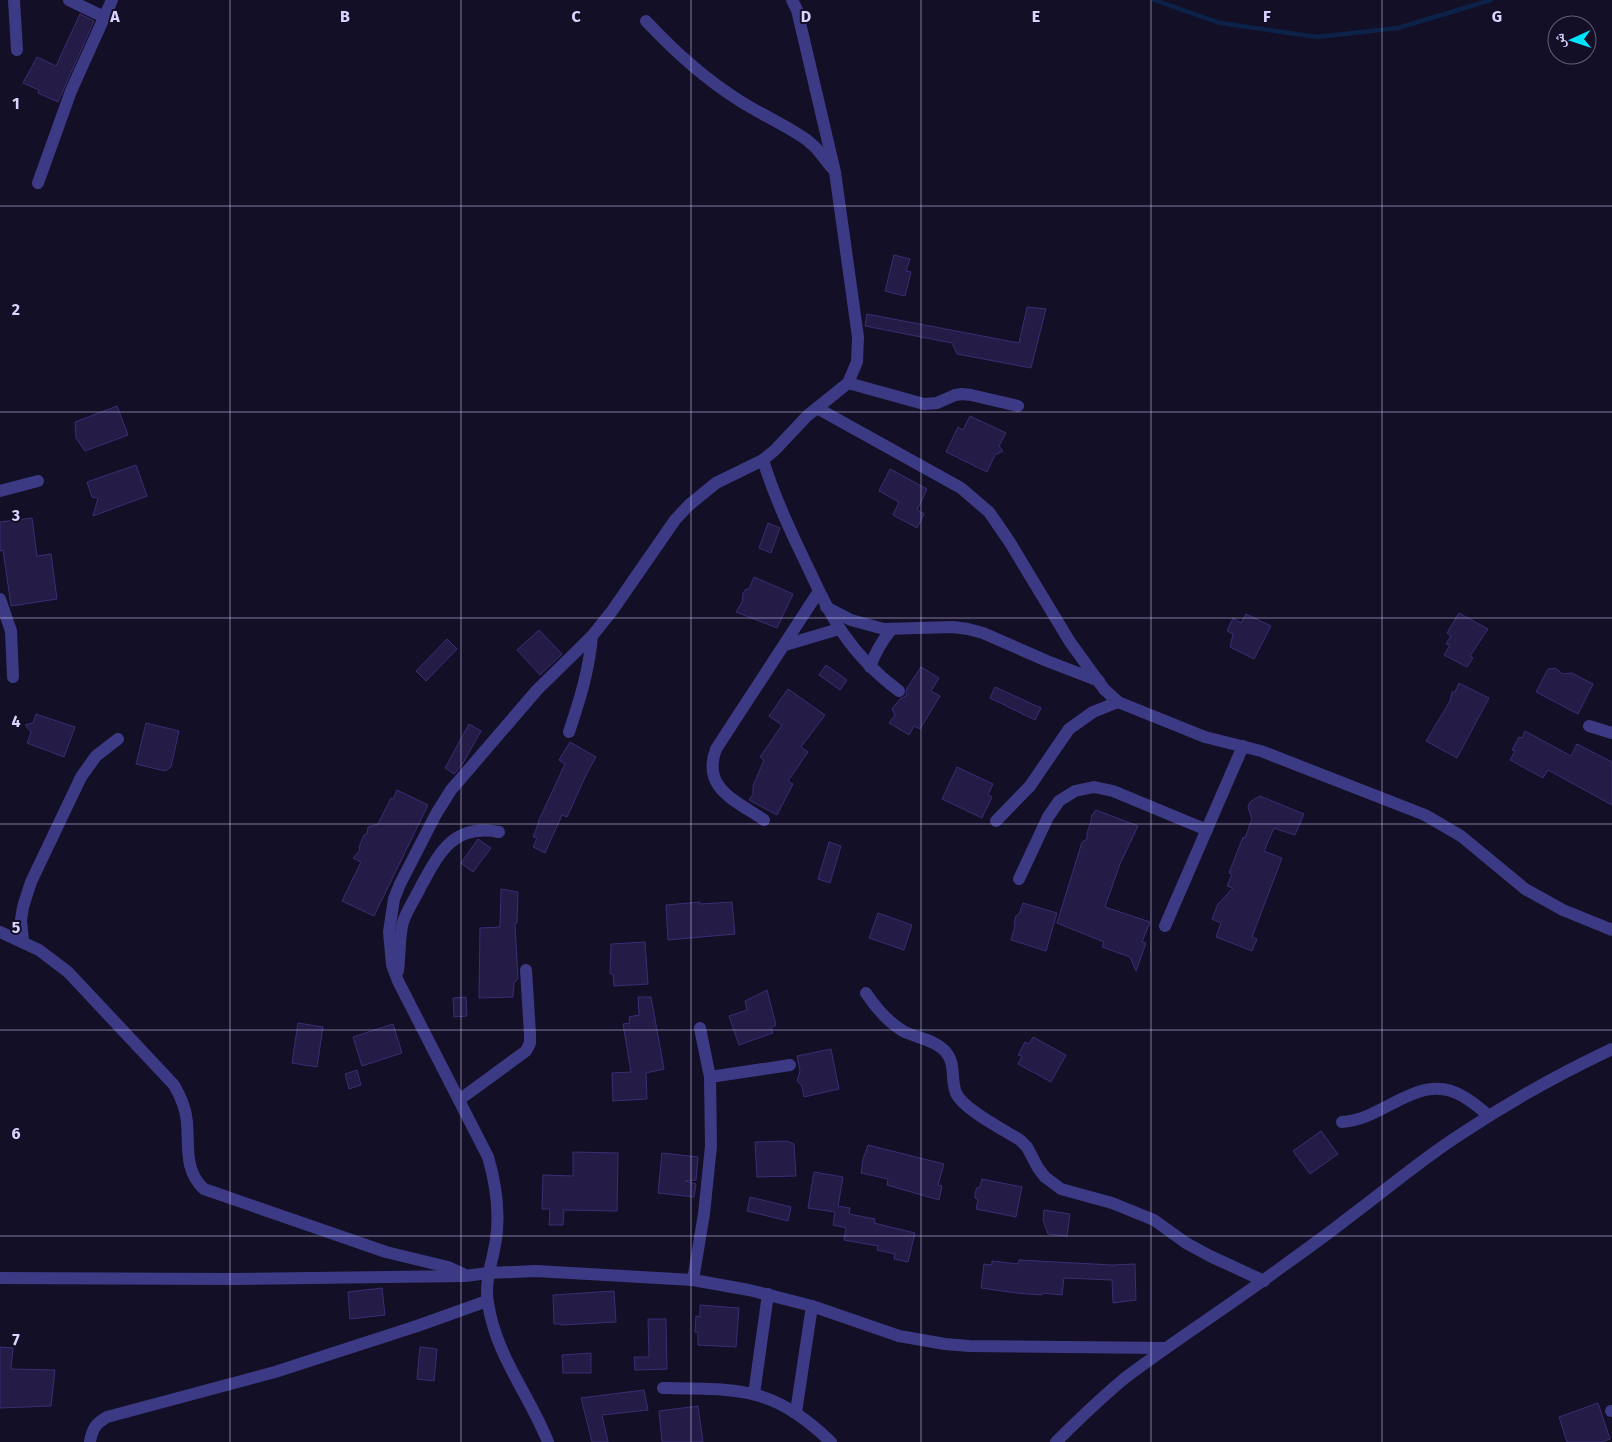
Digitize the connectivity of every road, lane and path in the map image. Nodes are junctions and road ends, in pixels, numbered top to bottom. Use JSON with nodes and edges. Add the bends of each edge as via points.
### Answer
{"nodes":[{"id":1,"x":14,"y":0,"type":"edge"},
{"id":2,"x":69,"y":0,"type":"edge"},
{"id":3,"x":112,"y":0,"type":"edge"},
{"id":4,"x":792,"y":0,"type":"edge"},
{"id":5,"x":104,"y":17,"type":"junction"},
{"id":6,"x":646,"y":21,"type":"dead end"},
{"id":7,"x":17,"y":50,"type":"dead end"},
{"id":8,"x":835,"y":172,"type":"junction"},
{"id":9,"x":38,"y":183,"type":"dead end"},
{"id":10,"x":848,"y":383,"type":"junction"},
{"id":11,"x":1018,"y":406,"type":"dead end"},
{"id":12,"x":817,"y":408,"type":"junction"},
{"id":13,"x":763,"y":460,"type":"junction"},
{"id":14,"x":38,"y":481,"type":"dead end"},
{"id":15,"x":0,"y":491,"type":"edge"},
{"id":16,"x":819,"y":591,"type":"junction"},
{"id":17,"x":0,"y":600,"type":"edge"},
{"id":18,"x":826,"y":607,"type":"junction"},
{"id":19,"x":839,"y":629,"type":"junction"},
{"id":20,"x":891,"y":630,"type":"junction"},
{"id":21,"x":592,"y":636,"type":"junction"},
{"id":22,"x":785,"y":645,"type":"junction"},
{"id":23,"x":870,"y":668,"type":"junction"},
{"id":24,"x":13,"y":677,"type":"dead end"},
{"id":25,"x":1099,"y":680,"type":"junction"},
{"id":26,"x":898,"y":691,"type":"dead end"},
{"id":27,"x":1118,"y":702,"type":"junction"},
{"id":28,"x":1589,"y":726,"type":"dead end"},
{"id":29,"x":569,"y":732,"type":"dead end"},
{"id":30,"x":1612,"y":733,"type":"edge"},
{"id":31,"x":118,"y":739,"type":"dead end"},
{"id":32,"x":1243,"y":746,"type":"junction"},
{"id":33,"x":764,"y":820,"type":"dead end"},
{"id":34,"x":996,"y":821,"type":"dead end"},
{"id":35,"x":1206,"y":830,"type":"junction"},
{"id":36,"x":499,"y":832,"type":"dead end"},
{"id":37,"x":1019,"y":878,"type":"dead end"},
{"id":38,"x":1165,"y":926,"type":"dead end"},
{"id":39,"x":1612,"y":930,"type":"edge"},
{"id":40,"x":2,"y":931,"type":"edge"},
{"id":41,"x":23,"y":941,"type":"junction"},
{"id":42,"x":526,"y":970,"type":"dead end"},
{"id":43,"x":398,"y":981,"type":"junction"},
{"id":44,"x":866,"y":993,"type":"dead end"},
{"id":45,"x":700,"y":1028,"type":"dead end"},
{"id":46,"x":1612,"y":1049,"type":"edge"},
{"id":47,"x":790,"y":1065,"type":"dead end"},
{"id":48,"x":710,"y":1077,"type":"junction"},
{"id":49,"x":459,"y":1100,"type":"junction"},
{"id":50,"x":1489,"y":1116,"type":"junction"},
{"id":51,"x":1342,"y":1122,"type":"dead end"},
{"id":52,"x":488,"y":1273,"type":"junction"},
{"id":53,"x":465,"y":1276,"type":"junction"},
{"id":54,"x":0,"y":1278,"type":"edge"},
{"id":55,"x":693,"y":1280,"type":"junction"},
{"id":56,"x":1264,"y":1280,"type":"junction"},
{"id":57,"x":768,"y":1294,"type":"junction"},
{"id":58,"x":487,"y":1301,"type":"junction"},
{"id":59,"x":812,"y":1306,"type":"junction"},
{"id":60,"x":1165,"y":1348,"type":"junction"},
{"id":61,"x":663,"y":1388,"type":"dead end"},
{"id":62,"x":754,"y":1394,"type":"junction"},
{"id":63,"x":796,"y":1412,"type":"junction"},
{"id":64,"x":90,"y":1442,"type":"edge"},
{"id":65,"x":548,"y":1442,"type":"edge"},
{"id":66,"x":831,"y":1442,"type":"edge"},
{"id":67,"x":1056,"y":1442,"type":"edge"}],
"edges":[{"from":1,"to":7,"type":"street"},
{"from":2,"to":5,"type":"street"},
{"from":3,"to":5,"type":"street"},
{"from":4,"to":8,"type":"street"},
{"from":5,"to":9,"type":"street","via":[[71,91]]},
{"from":6,"to":8,"type":"street","via":[[712,82],[808,140]]},
{"from":8,"to":10,"type":"street","via":[[858,337],[857,362]]},
{"from":10,"to":11,"type":"street","via":[[924,404],[962,394]]},
{"from":10,"to":12,"type":"street"},
{"from":12,"to":13,"type":"street"},
{"from":12,"to":25,"type":"street","via":[[976,499],[1000,526],[1060,627]]},
{"from":13,"to":16,"type":"street","via":[[778,504]]},
{"from":13,"to":21,"type":"street","via":[[716,483],[689,505]]},
{"from":14,"to":15,"type":"street"},
{"from":16,"to":18,"type":"street"},
{"from":16,"to":22,"type":"street"},
{"from":17,"to":24,"type":"street","via":[[11,631]]},
{"from":18,"to":19,"type":"street"},
{"from":18,"to":20,"type":"street","via":[[859,623]]},
{"from":19,"to":22,"type":"street"},
{"from":19,"to":23,"type":"street"},
{"from":20,"to":23,"type":"street","via":[[882,641]]},
{"from":20,"to":25,"type":"street","via":[[953,627],[983,633]]},
{"from":21,"to":29,"type":"street","via":[[584,688]]},
{"from":21,"to":43,"type":"street","via":[[531,697],[451,790],[436,814],[400,884],[392,907],[389,948]]},
{"from":22,"to":33,"type":"street","via":[[712,759],[713,774],[720,789]]},
{"from":23,"to":26,"type":"street"},
{"from":25,"to":27,"type":"street","via":[[1110,697]]},
{"from":27,"to":32,"type":"street","via":[[1205,737]]},
{"from":27,"to":34,"type":"street","via":[[1093,712],[1069,730],[1030,786]]},
{"from":28,"to":30,"type":"street"},
{"from":31,"to":41,"type":"street","via":[[96,756],[81,777],[31,882],[21,920]]},
{"from":32,"to":35,"type":"street"},
{"from":32,"to":39,"type":"street","via":[[1425,815],[1461,836],[1525,889],[1563,910]]},
{"from":35,"to":37,"type":"street","via":[[1113,791],[1094,787],[1075,791],[1059,801],[1048,817]]},
{"from":35,"to":38,"type":"street"},
{"from":36,"to":43,"type":"street","via":[[470,832],[452,840],[440,852],[403,922]]},
{"from":40,"to":41,"type":"street"},
{"from":41,"to":53,"type":"street","via":[[68,972],[174,1085],[186,1112],[190,1170],[204,1188],[386,1252],[448,1267]]},
{"from":42,"to":49,"type":"street","via":[[530,1043],[526,1051]]},
{"from":43,"to":49,"type":"street"},
{"from":44,"to":56,"type":"street","via":[[882,1014],[903,1031],[938,1045],[948,1054],[953,1066],[955,1089],[965,1105],[1020,1140],[1052,1184],[1154,1220],[1194,1248]]},
{"from":45,"to":48,"type":"street"},
{"from":46,"to":50,"type":"street","via":[[1570,1069]]},
{"from":47,"to":48,"type":"street"},
{"from":48,"to":55,"type":"street","via":[[711,1146]]},
{"from":49,"to":52,"type":"street","via":[[488,1157],[494,1177],[498,1218]]},
{"from":50,"to":51,"type":"street","via":[[1464,1096],[1436,1088],[1408,1095],[1364,1119]]},
{"from":50,"to":56,"type":"street","via":[[1404,1174]]},
{"from":52,"to":53,"type":"street"},
{"from":52,"to":55,"type":"street","via":[[536,1271]]},
{"from":52,"to":58,"type":"street"},
{"from":53,"to":54,"type":"street","via":[[232,1280]]},
{"from":55,"to":57,"type":"street"},
{"from":56,"to":60,"type":"street"},
{"from":57,"to":59,"type":"street"},
{"from":57,"to":62,"type":"street"},
{"from":58,"to":64,"type":"street","via":[[284,1369],[107,1417],[98,1422]]},
{"from":58,"to":65,"type":"street","via":[[507,1363]]},
{"from":59,"to":60,"type":"street","via":[[899,1336],[945,1344]]},
{"from":59,"to":63,"type":"street"},
{"from":60,"to":67,"type":"street","via":[[1124,1379]]},
{"from":61,"to":62,"type":"street","via":[[728,1389]]},
{"from":62,"to":63,"type":"street"},
{"from":63,"to":66,"type":"street"}]}
